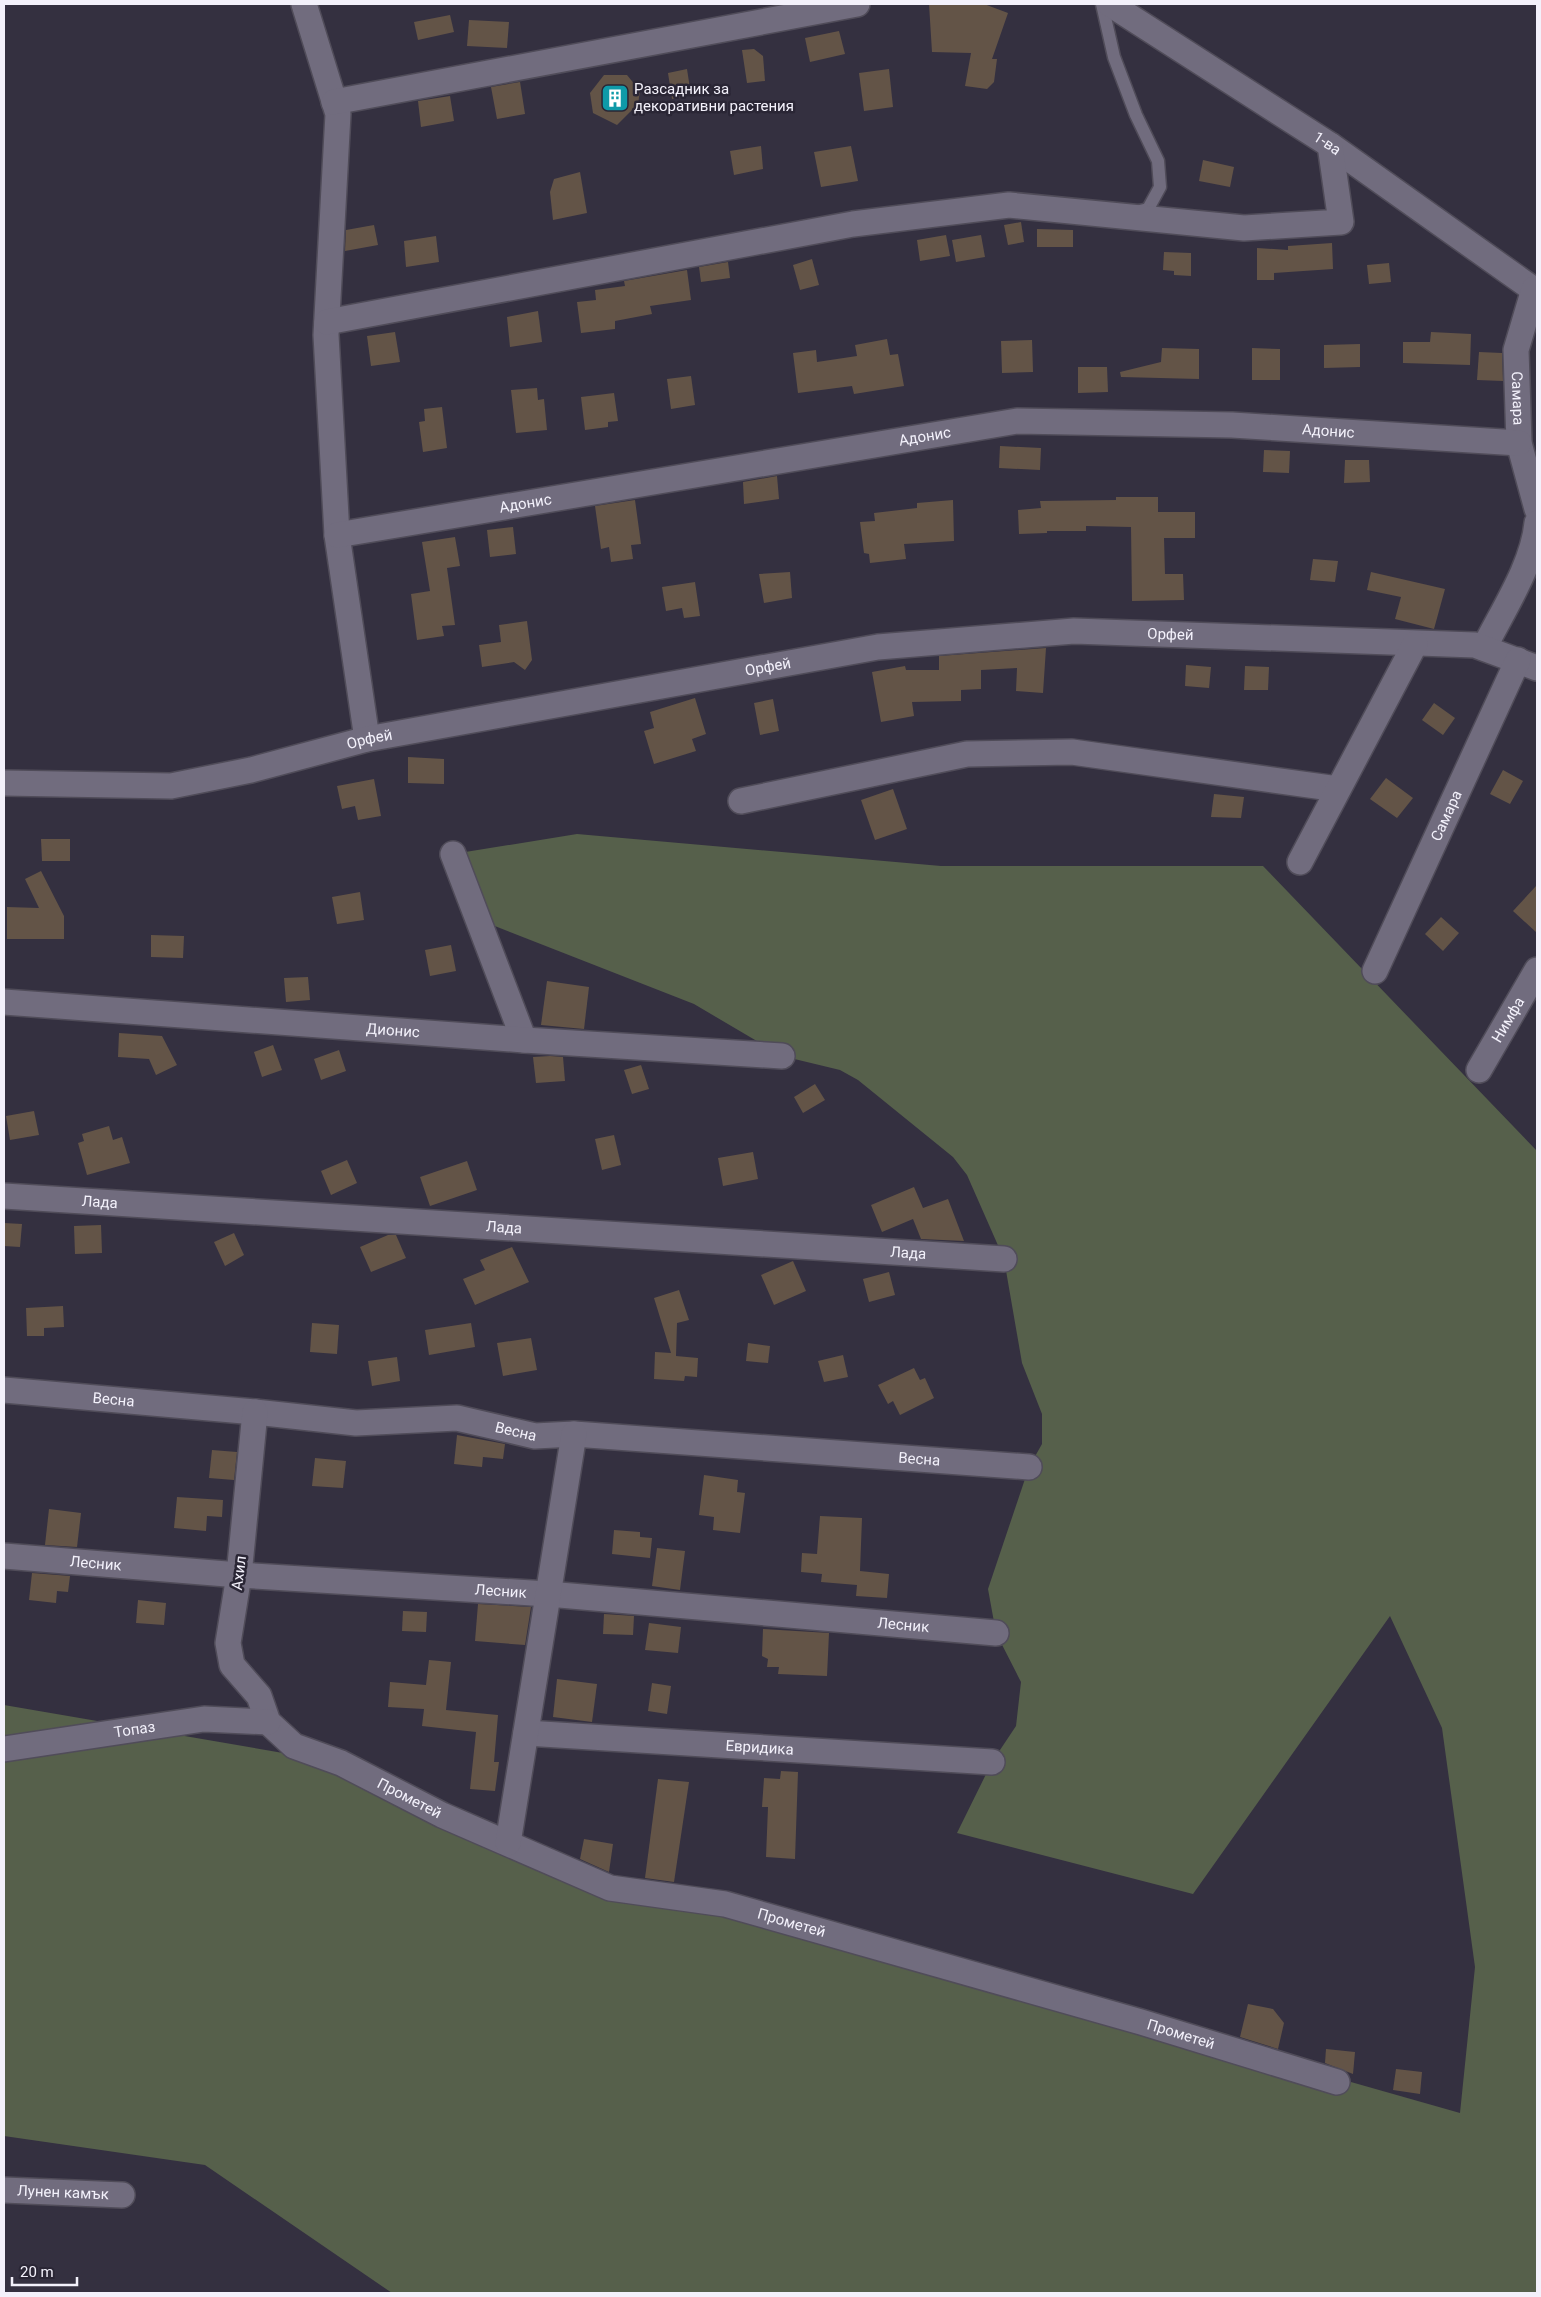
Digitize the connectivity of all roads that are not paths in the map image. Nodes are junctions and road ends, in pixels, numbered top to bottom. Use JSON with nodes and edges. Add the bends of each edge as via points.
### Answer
{"nodes":[{"id":1,"x":304,"y":4,"type":"edge"},
{"id":2,"x":858,"y":4,"type":"edge"},
{"id":3,"x":1102,"y":4,"type":"edge"},
{"id":4,"x":1110,"y":4,"type":"edge"},
{"id":5,"x":334,"y":102,"type":"junction"},
{"id":6,"x":1330,"y":146,"type":"junction"},
{"id":7,"x":1111,"y":216,"type":"junction"},
{"id":8,"x":1536,"y":290,"type":"edge"},
{"id":9,"x":327,"y":322,"type":"junction"},
{"id":10,"x":1520,"y":443,"type":"junction"},
{"id":11,"x":1537,"y":509,"type":"edge"},
{"id":12,"x":1537,"y":523,"type":"edge"},
{"id":13,"x":337,"y":535,"type":"junction"},
{"id":14,"x":1415,"y":644,"type":"junction"},
{"id":15,"x":1484,"y":648,"type":"junction"},
{"id":16,"x":1527,"y":664,"type":"edge"},
{"id":17,"x":367,"y":739,"type":"junction"},
{"id":18,"x":4,"y":783,"type":"edge"},
{"id":19,"x":1338,"y":789,"type":"junction"},
{"id":20,"x":741,"y":801,"type":"dead end"},
{"id":21,"x":453,"y":854,"type":"dead end"},
{"id":22,"x":1300,"y":862,"type":"dead end"},
{"id":23,"x":1537,"y":970,"type":"edge"},
{"id":24,"x":1375,"y":971,"type":"dead end"},
{"id":25,"x":4,"y":1002,"type":"edge"},
{"id":26,"x":524,"y":1040,"type":"junction"},
{"id":27,"x":782,"y":1056,"type":"dead end"},
{"id":28,"x":1479,"y":1070,"type":"dead end"},
{"id":29,"x":4,"y":1196,"type":"edge"},
{"id":30,"x":1004,"y":1259,"type":"dead end"},
{"id":31,"x":4,"y":1390,"type":"edge"},
{"id":32,"x":254,"y":1412,"type":"junction"},
{"id":33,"x":574,"y":1434,"type":"junction"},
{"id":34,"x":1029,"y":1467,"type":"dead end"},
{"id":35,"x":4,"y":1556,"type":"edge"},
{"id":36,"x":240,"y":1575,"type":"junction"},
{"id":37,"x":548,"y":1594,"type":"junction"},
{"id":38,"x":996,"y":1633,"type":"dead end"},
{"id":39,"x":268,"y":1722,"type":"junction"},
{"id":40,"x":526,"y":1733,"type":"junction"},
{"id":41,"x":4,"y":1749,"type":"edge"},
{"id":42,"x":992,"y":1762,"type":"dead end"},
{"id":43,"x":508,"y":1843,"type":"junction"},
{"id":44,"x":1337,"y":2082,"type":"dead end"},
{"id":45,"x":4,"y":2190,"type":"edge"},
{"id":46,"x":122,"y":2195,"type":"dead end"}],
"edges":[{"from":1,"to":5,"type":"street"},
{"from":2,"to":5,"type":"street"},
{"from":3,"to":7,"type":"lane","via":[[1114,57],[1158,161],[1160,187],[1148,209]]},
{"from":4,"to":6,"type":"street","name":"1-ва"},
{"from":5,"to":9,"type":"street","via":[[338,114]]},
{"from":6,"to":7,"type":"street","via":[[1341,222],[1244,228]]},
{"from":6,"to":8,"type":"street","name":"1-ва"},
{"from":7,"to":9,"type":"street","via":[[1009,205],[852,224]]},
{"from":8,"to":10,"type":"street","name":"Самара","via":[[1516,350]]},
{"from":9,"to":13,"type":"street"},
{"from":10,"to":11,"type":"street","name":"Самара"},
{"from":10,"to":13,"type":"street","name":"Адонис","via":[[1232,424],[1017,421]]},
{"from":12,"to":15,"type":"street","via":[[1528,559]]},
{"from":13,"to":17,"type":"street"},
{"from":14,"to":15,"type":"street","name":"Орфей"},
{"from":14,"to":17,"type":"street","name":"Орфей","via":[[1074,632],[878,646]]},
{"from":14,"to":19,"type":"street"},
{"from":15,"to":16,"type":"street","name":"Орфей"},
{"from":16,"to":24,"type":"street","name":"Самара"},
{"from":17,"to":18,"type":"street","name":"Орфей","via":[[251,770],[171,786]]},
{"from":19,"to":20,"type":"street","via":[[1063,752],[968,754]]},
{"from":19,"to":22,"type":"street"},
{"from":21,"to":26,"type":"street"},
{"from":23,"to":28,"type":"street","name":"Нимфа"},
{"from":25,"to":26,"type":"street","name":"Дионис"},
{"from":26,"to":27,"type":"street","name":"Дионис"},
{"from":29,"to":30,"type":"street","name":"Лада"},
{"from":31,"to":32,"type":"street","name":"Весна"},
{"from":32,"to":33,"type":"street","name":"Весна","via":[[356,1424],[457,1418],[534,1436]]},
{"from":32,"to":36,"type":"street","name":"Ахил"},
{"from":33,"to":34,"type":"street","name":"Весна"},
{"from":33,"to":37,"type":"street"},
{"from":35,"to":36,"type":"street","name":"Лесник"},
{"from":36,"to":37,"type":"street","name":"Лесник"},
{"from":36,"to":39,"type":"street","name":"Ахил","via":[[228,1643],[232,1665],[259,1696]]},
{"from":37,"to":38,"type":"street","name":"Лесник"},
{"from":37,"to":40,"type":"street"},
{"from":39,"to":41,"type":"street","name":"Топаз","via":[[204,1719]]},
{"from":39,"to":43,"type":"street","name":"Прометей","via":[[294,1746],[341,1762],[442,1815]]},
{"from":40,"to":42,"type":"street","name":"Евридика"},
{"from":40,"to":43,"type":"street"},
{"from":43,"to":44,"type":"street","name":"Прометей","via":[[610,1888],[725,1904],[1141,2022]]},
{"from":45,"to":46,"type":"street","name":"Лунен камък"}]}
